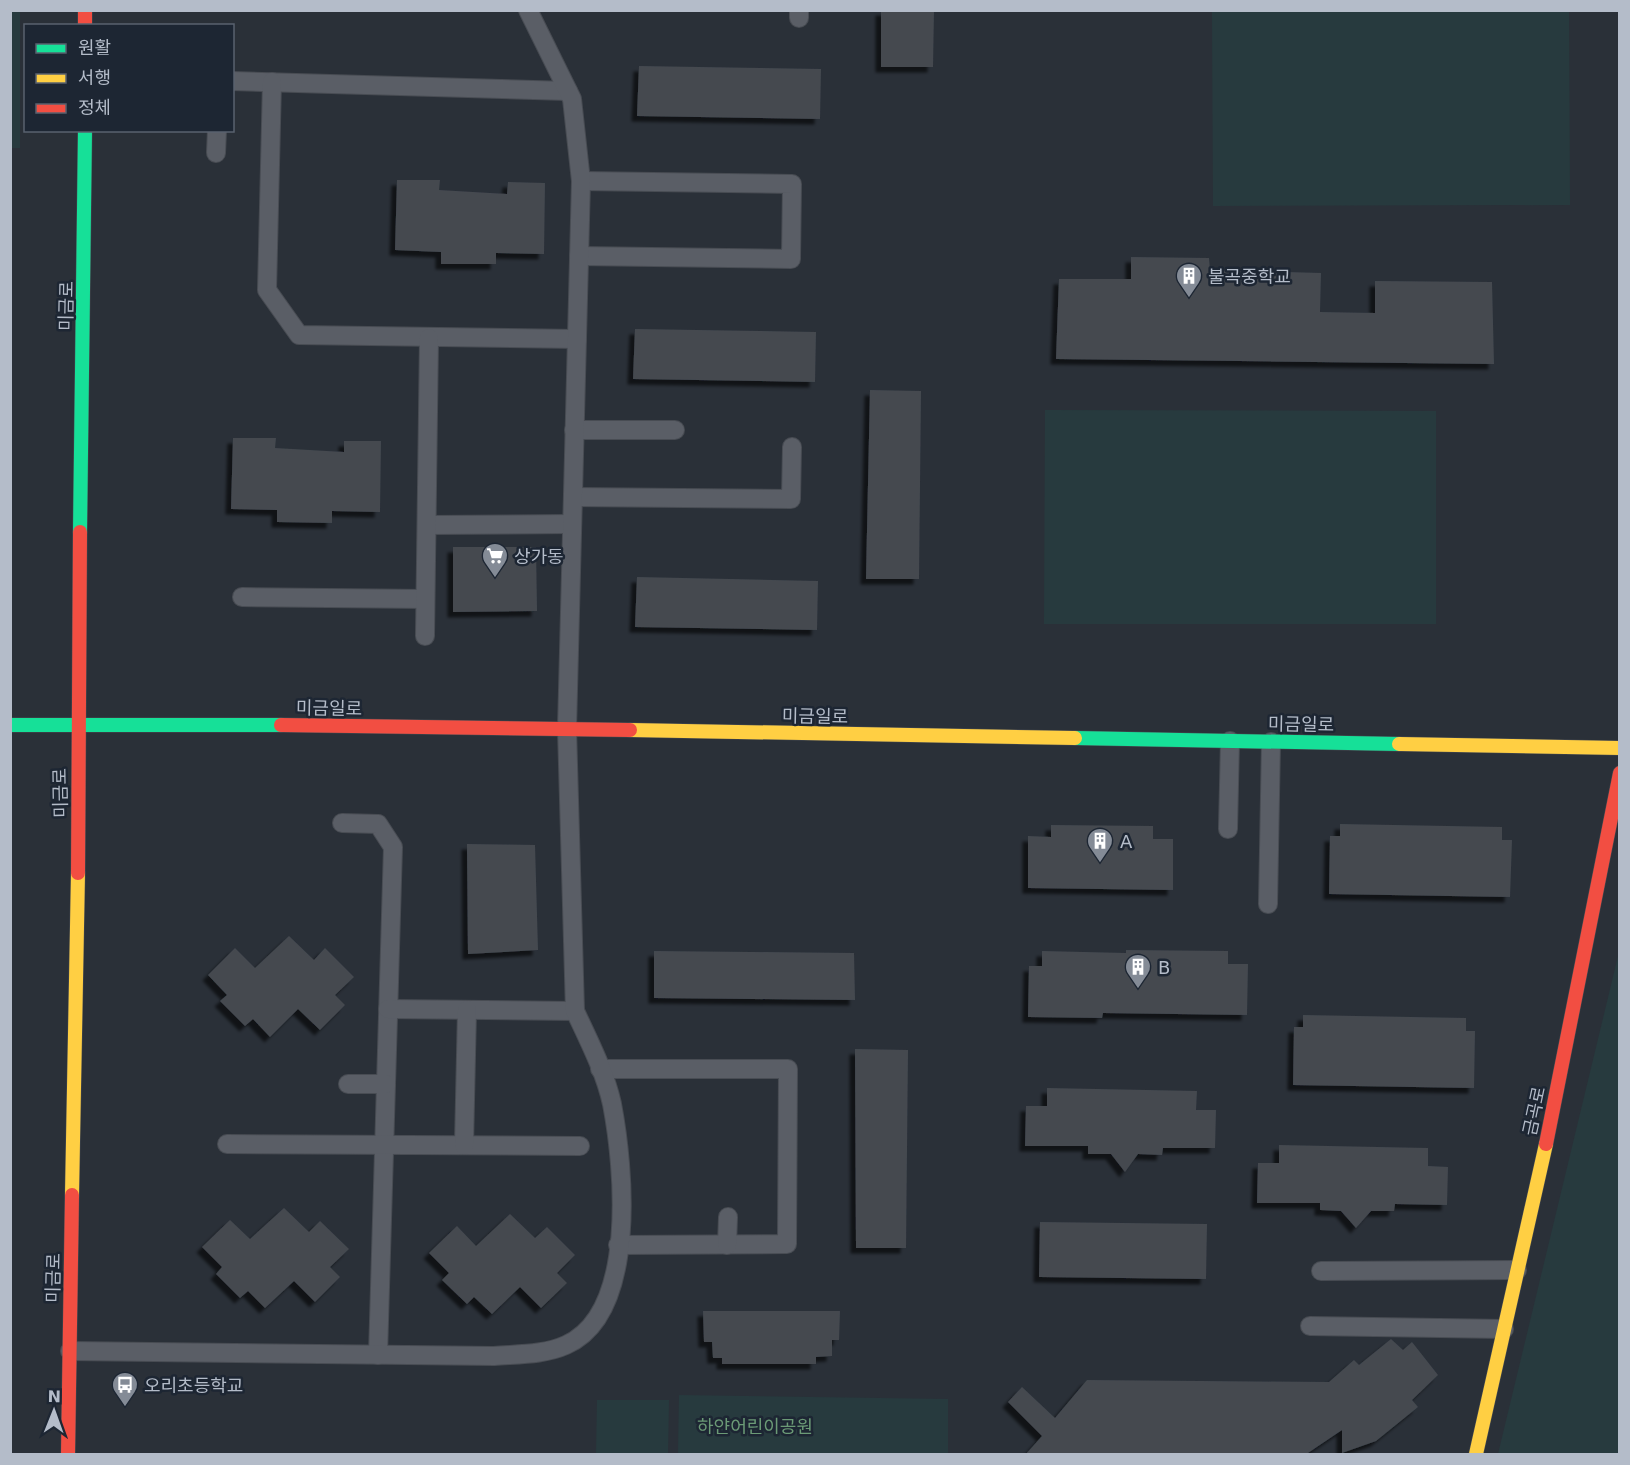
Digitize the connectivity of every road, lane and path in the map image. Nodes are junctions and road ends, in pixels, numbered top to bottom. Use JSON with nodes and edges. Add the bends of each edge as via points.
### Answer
{"nodes":[{"id":1,"x":528,"y":10,"type":"edge"},
{"id":2,"x":234,"y":81,"type":"edge"},
{"id":3,"x":272,"y":82,"type":"junction"},
{"id":4,"x":568,"y":91,"type":"junction"},
{"id":5,"x":85,"y":132,"type":"edge"},
{"id":6,"x":217,"y":132,"type":"edge"},
{"id":7,"x":216,"y":153,"type":"dead end"},
{"id":8,"x":581,"y":181,"type":"junction"},
{"id":9,"x":579,"y":256,"type":"junction"},
{"id":10,"x":429,"y":338,"type":"junction"},
{"id":11,"x":577,"y":339,"type":"junction"},
{"id":12,"x":574,"y":430,"type":"junction"},
{"id":13,"x":675,"y":430,"type":"dead end"},
{"id":14,"x":792,"y":447,"type":"dead end"},
{"id":15,"x":573,"y":497,"type":"junction"},
{"id":16,"x":572,"y":524,"type":"junction"},
{"id":17,"x":427,"y":525,"type":"junction"},
{"id":18,"x":242,"y":597,"type":"dead end"},
{"id":19,"x":425,"y":599,"type":"junction"},
{"id":20,"x":425,"y":636,"type":"dead end"},
{"id":21,"x":77,"y":724,"type":"junction"},
{"id":22,"x":10,"y":725,"type":"edge"},
{"id":23,"x":567,"y":729,"type":"junction"},
{"id":24,"x":1230,"y":741,"type":"junction"},
{"id":25,"x":1271,"y":742,"type":"junction"},
{"id":26,"x":1620,"y":748,"type":"edge"},
{"id":27,"x":1620,"y":773,"type":"edge"},
{"id":28,"x":342,"y":823,"type":"dead end"},
{"id":29,"x":1228,"y":829,"type":"dead end"},
{"id":30,"x":1268,"y":904,"type":"dead end"},
{"id":31,"x":388,"y":1009,"type":"junction"},
{"id":32,"x":467,"y":1010,"type":"junction"},
{"id":33,"x":575,"y":1011,"type":"junction"},
{"id":34,"x":600,"y":1069,"type":"junction"},
{"id":35,"x":348,"y":1084,"type":"dead end"},
{"id":36,"x":386,"y":1084,"type":"junction"},
{"id":37,"x":226,"y":1144,"type":"dead end"},
{"id":38,"x":384,"y":1145,"type":"junction"},
{"id":39,"x":464,"y":1145,"type":"junction"},
{"id":40,"x":580,"y":1146,"type":"dead end"},
{"id":41,"x":728,"y":1217,"type":"dead end"},
{"id":42,"x":618,"y":1245,"type":"junction"},
{"id":43,"x":728,"y":1245,"type":"junction"},
{"id":44,"x":1517,"y":1270,"type":"junction"},
{"id":45,"x":1321,"y":1271,"type":"dead end"},
{"id":46,"x":1310,"y":1326,"type":"dead end"},
{"id":47,"x":1504,"y":1329,"type":"junction"},
{"id":48,"x":70,"y":1351,"type":"junction"},
{"id":49,"x":378,"y":1355,"type":"junction"},
{"id":50,"x":68,"y":1455,"type":"edge"},
{"id":51,"x":1476,"y":1455,"type":"edge"}],
"edges":[{"from":1,"to":4,"type":"lane"},
{"from":2,"to":3,"type":"lane"},
{"from":3,"to":4,"type":"lane"},
{"from":3,"to":10,"type":"lane","via":[[267,290],[299,335]]},
{"from":4,"to":8,"type":"lane"},
{"from":5,"to":21,"type":"main road","name":"미금로"},
{"from":6,"to":7,"type":"lane"},
{"from":8,"to":9,"type":"lane"},
{"from":8,"to":9,"type":"lane","via":[[792,184],[791,259]]},
{"from":9,"to":11,"type":"lane"},
{"from":10,"to":11,"type":"lane"},
{"from":10,"to":17,"type":"lane"},
{"from":11,"to":12,"type":"lane"},
{"from":12,"to":13,"type":"lane"},
{"from":12,"to":15,"type":"lane"},
{"from":14,"to":15,"type":"lane","via":[[791,499]]},
{"from":15,"to":16,"type":"lane"},
{"from":16,"to":17,"type":"lane"},
{"from":16,"to":23,"type":"lane"},
{"from":17,"to":19,"type":"lane"},
{"from":18,"to":19,"type":"lane"},
{"from":19,"to":20,"type":"lane"},
{"from":21,"to":22,"type":"main road","name":"미금일로"},
{"from":21,"to":23,"type":"main road","name":"미금일로"},
{"from":21,"to":48,"type":"main road","name":"미금로"},
{"from":23,"to":24,"type":"main road","name":"미금일로"},
{"from":23,"to":33,"type":"lane"},
{"from":24,"to":25,"type":"main road","name":"미금일로"},
{"from":24,"to":29,"type":"lane"},
{"from":25,"to":26,"type":"main road","name":"미금일로"},
{"from":25,"to":30,"type":"lane"},
{"from":27,"to":44,"type":"main road","name":"금곡로","via":[[1556,1100]]},
{"from":28,"to":31,"type":"lane","via":[[378,824],[393,847]]},
{"from":31,"to":32,"type":"lane"},
{"from":31,"to":36,"type":"lane"},
{"from":32,"to":33,"type":"lane"},
{"from":32,"to":39,"type":"lane"},
{"from":33,"to":34,"type":"lane"},
{"from":34,"to":42,"type":"lane","via":[[612,1104],[619,1162]]},
{"from":34,"to":43,"type":"lane","via":[[788,1069],[787,1244]]},
{"from":35,"to":36,"type":"lane"},
{"from":36,"to":38,"type":"lane"},
{"from":37,"to":38,"type":"lane"},
{"from":38,"to":39,"type":"lane"},
{"from":38,"to":49,"type":"lane"},
{"from":39,"to":40,"type":"lane"},
{"from":41,"to":43,"type":"lane"},
{"from":42,"to":43,"type":"lane"},
{"from":42,"to":49,"type":"lane","via":[[617,1269],[608,1300],[591,1325],[566,1345],[494,1356]]},
{"from":44,"to":45,"type":"lane"},
{"from":44,"to":47,"type":"main road","name":"금곡로"},
{"from":46,"to":47,"type":"lane"},
{"from":47,"to":51,"type":"main road","name":"금곡로"},
{"from":48,"to":49,"type":"lane"},
{"from":48,"to":50,"type":"main road","name":"미금로"}]}
